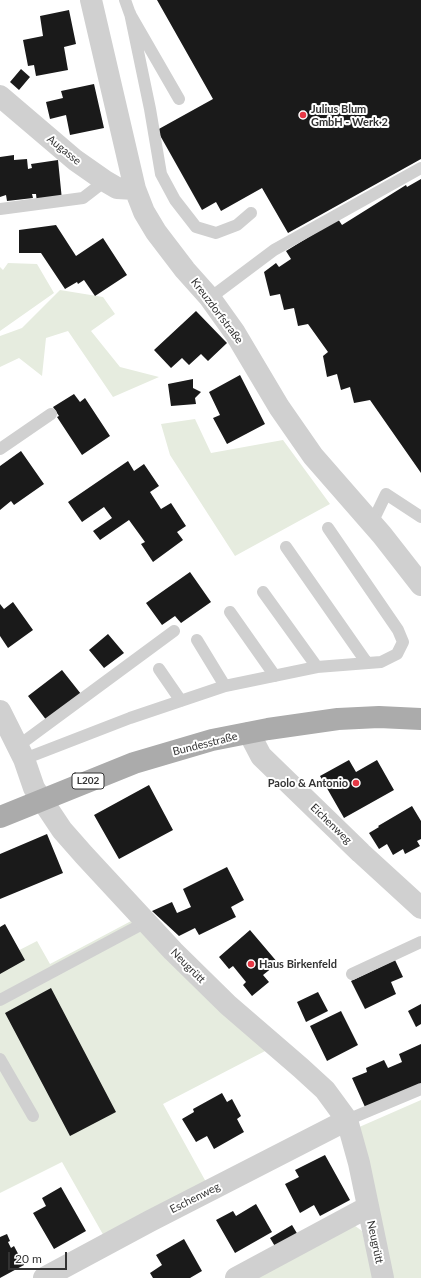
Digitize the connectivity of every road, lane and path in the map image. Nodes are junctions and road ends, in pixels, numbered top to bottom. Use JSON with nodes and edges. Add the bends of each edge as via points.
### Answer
{"nodes":[{"id":1,"x":91,"y":0,"type":"edge"},
{"id":2,"x":125,"y":0,"type":"edge"},
{"id":3,"x":130,"y":13,"type":"junction"},
{"id":4,"x":0,"y":96,"type":"edge"},
{"id":5,"x":179,"y":99,"type":"dead end"},
{"id":6,"x":421,"y":168,"type":"edge"},
{"id":7,"x":105,"y":181,"type":"junction"},
{"id":8,"x":135,"y":189,"type":"junction"},
{"id":9,"x":0,"y":209,"type":"edge"},
{"id":10,"x":251,"y":213,"type":"dead end"},
{"id":11,"x":210,"y":298,"type":"junction"},
{"id":12,"x":51,"y":414,"type":"dead end"},
{"id":13,"x":0,"y":449,"type":"edge"},
{"id":14,"x":421,"y":517,"type":"edge"},
{"id":15,"x":372,"y":523,"type":"junction"},
{"id":16,"x":328,"y":528,"type":"dead end"},
{"id":17,"x":286,"y":548,"type":"dead end"},
{"id":18,"x":421,"y":585,"type":"edge"},
{"id":19,"x":264,"y":592,"type":"dead end"},
{"id":20,"x":230,"y":612,"type":"dead end"},
{"id":21,"x":174,"y":631,"type":"dead end"},
{"id":22,"x":197,"y":640,"type":"dead end"},
{"id":23,"x":367,"y":663,"type":"junction"},
{"id":24,"x":317,"y":667,"type":"junction"},
{"id":25,"x":159,"y":669,"type":"dead end"},
{"id":26,"x":275,"y":676,"type":"junction"},
{"id":27,"x":225,"y":686,"type":"junction"},
{"id":28,"x":181,"y":701,"type":"junction"},
{"id":29,"x":0,"y":711,"type":"edge"},
{"id":30,"x":421,"y":719,"type":"edge"},
{"id":31,"x":249,"y":733,"type":"junction"},
{"id":32,"x":21,"y":753,"type":"junction"},
{"id":33,"x":41,"y":800,"type":"junction"},
{"id":34,"x":0,"y":817,"type":"edge"},
{"id":35,"x":421,"y":908,"type":"edge"},
{"id":36,"x":146,"y":922,"type":"junction"},
{"id":37,"x":421,"y":942,"type":"edge"},
{"id":38,"x":352,"y":974,"type":"dead end"},
{"id":39,"x":0,"y":1000,"type":"edge"},
{"id":40,"x":0,"y":1059,"type":"edge"},
{"id":41,"x":421,"y":1089,"type":"edge"},
{"id":42,"x":33,"y":1116,"type":"dead end"},
{"id":43,"x":347,"y":1120,"type":"junction"},
{"id":44,"x":368,"y":1207,"type":"junction"},
{"id":45,"x":44,"y":1278,"type":"edge"},
{"id":46,"x":236,"y":1278,"type":"edge"},
{"id":47,"x":383,"y":1278,"type":"edge"}],
"edges":[{"from":1,"to":8,"type":"street","name":"Kreuzdorfstraße"},
{"from":2,"to":3,"type":"lane"},
{"from":3,"to":5,"type":"lane"},
{"from":3,"to":10,"type":"lane","via":[[161,174],[175,200],[196,227],[216,233],[237,225]]},
{"from":4,"to":7,"type":"street","name":"Augasse","via":[[75,160]]},
{"from":6,"to":11,"type":"lane","via":[[274,250]]},
{"from":7,"to":8,"type":"street","name":"Augasse","via":[[117,188]]},
{"from":7,"to":9,"type":"lane","via":[[83,198]]},
{"from":8,"to":11,"type":"street","name":"Kreuzdorfstraße","via":[[144,212],[156,232]]},
{"from":11,"to":15,"type":"street","name":"Kreuzdorfstraße","via":[[313,456]]},
{"from":12,"to":13,"type":"lane"},
{"from":14,"to":15,"type":"lane","via":[[386,494]]},
{"from":15,"to":18,"type":"street","name":"Kreuzdorfstraße"},
{"from":16,"to":23,"type":"lane","via":[[398,630],[403,642],[397,654],[381,662]]},
{"from":17,"to":23,"type":"lane"},
{"from":19,"to":24,"type":"lane"},
{"from":20,"to":26,"type":"lane"},
{"from":21,"to":32,"type":"lane"},
{"from":22,"to":27,"type":"lane"},
{"from":23,"to":24,"type":"lane"},
{"from":24,"to":26,"type":"lane"},
{"from":25,"to":28,"type":"lane"},
{"from":26,"to":27,"type":"lane"},
{"from":27,"to":28,"type":"lane"},
{"from":28,"to":32,"type":"lane"},
{"from":29,"to":32,"type":"street","name":"Neugrütt"},
{"from":30,"to":31,"type":"main road","name":"Bundesstraße","number":"L202","via":[[379,716],[338,719]]},
{"from":31,"to":33,"type":"main road","name":"Bundesstraße","number":"L202","via":[[212,740],[134,763]]},
{"from":31,"to":35,"type":"street","name":"Eichenweg","via":[[261,756]]},
{"from":32,"to":33,"type":"street","name":"Neugrütt"},
{"from":33,"to":34,"type":"main road","name":"Bundesstraße","number":"L202"},
{"from":33,"to":36,"type":"street","name":"Neugrütt","via":[[84,856]]},
{"from":36,"to":39,"type":"lane"},
{"from":36,"to":43,"type":"street","name":"Neugrütt","via":[[228,1005],[325,1090]]},
{"from":37,"to":38,"type":"lane"},
{"from":40,"to":42,"type":"lane"},
{"from":41,"to":43,"type":"lane"},
{"from":43,"to":44,"type":"street","name":"Neugrütt","via":[[360,1163]]},
{"from":43,"to":45,"type":"street","name":"Eschenweg"},
{"from":44,"to":46,"type":"street","name":"Neugrütt"},
{"from":44,"to":47,"type":"street","name":"Neugrütt"}]}
